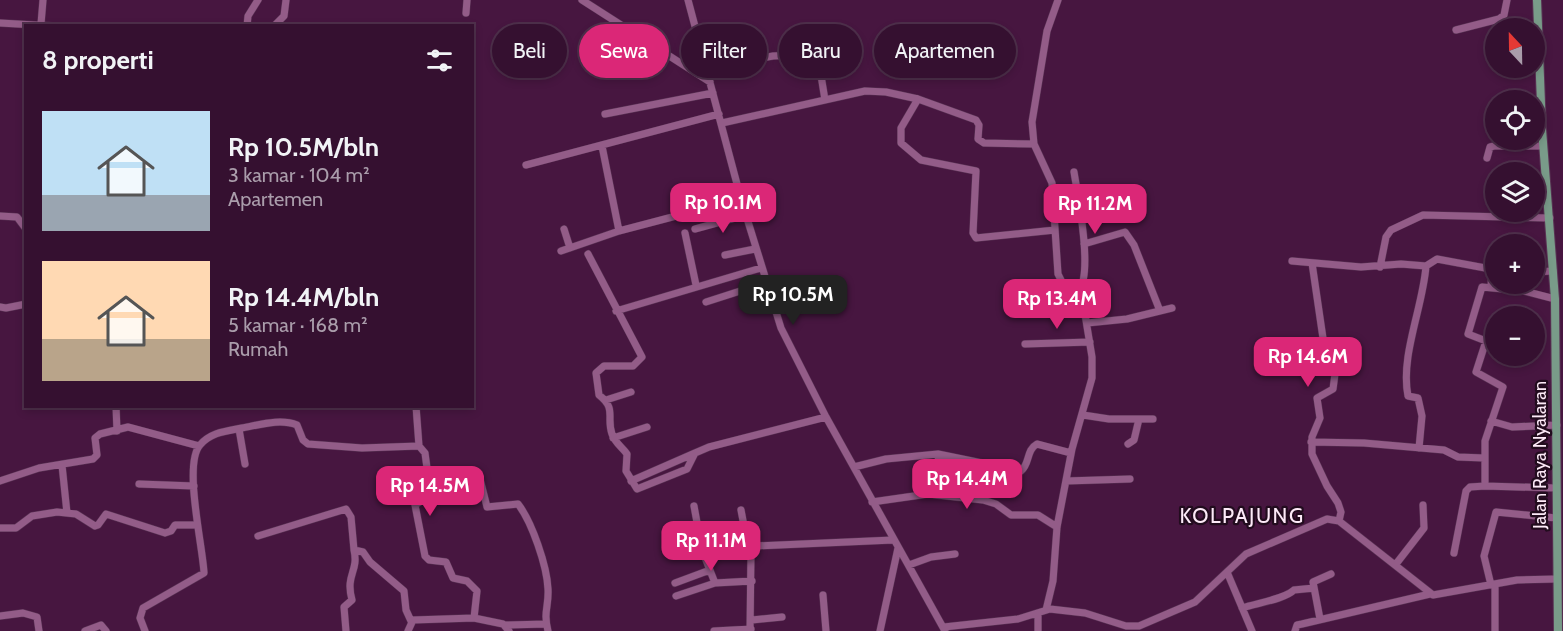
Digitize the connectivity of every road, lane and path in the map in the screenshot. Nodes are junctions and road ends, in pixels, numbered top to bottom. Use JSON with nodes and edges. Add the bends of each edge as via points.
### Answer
{"nodes":[{"id":1,"x":43,"y":0,"type":"edge"},
{"id":2,"x":258,"y":0,"type":"edge"},
{"id":3,"x":286,"y":0,"type":"edge"},
{"id":4,"x":467,"y":0,"type":"edge"},
{"id":5,"x":582,"y":0,"type":"edge"},
{"id":6,"x":688,"y":0,"type":"edge"},
{"id":7,"x":1058,"y":0,"type":"edge"},
{"id":8,"x":1507,"y":0,"type":"edge"},
{"id":9,"x":1537,"y":0,"type":"edge"},
{"id":10,"x":466,"y":13,"type":"dead end"},
{"id":11,"x":0,"y":23,"type":"edge"},
{"id":12,"x":41,"y":24,"type":"edge"},
{"id":13,"x":247,"y":24,"type":"edge"},
{"id":14,"x":276,"y":24,"type":"edge"},
{"id":15,"x":619,"y":24,"type":"edge"},
{"id":16,"x":694,"y":24,"type":"edge"},
{"id":17,"x":1456,"y":30,"type":"dead end"},
{"id":18,"x":669,"y":56,"type":"edge"},
{"id":19,"x":767,"y":57,"type":"edge"},
{"id":20,"x":709,"y":78,"type":"edge"},
{"id":21,"x":710,"y":82,"type":"junction"},
{"id":22,"x":1541,"y":90,"type":"edge"},
{"id":23,"x":713,"y":93,"type":"junction"},
{"id":24,"x":918,"y":99,"type":"junction"},
{"id":25,"x":825,"y":100,"type":"junction"},
{"id":26,"x":605,"y":114,"type":"dead end"},
{"id":27,"x":719,"y":114,"type":"junction"},
{"id":28,"x":726,"y":122,"type":"junction"},
{"id":29,"x":1034,"y":144,"type":"junction"},
{"id":30,"x":602,"y":146,"type":"junction"},
{"id":31,"x":1489,"y":150,"type":"edge"},
{"id":32,"x":1543,"y":150,"type":"edge"},
{"id":33,"x":1487,"y":158,"type":"dead end"},
{"id":34,"x":526,"y":165,"type":"dead end"},
{"id":35,"x":1074,"y":171,"type":"dead end"},
{"id":36,"x":741,"y":199,"type":"junction"},
{"id":37,"x":746,"y":215,"type":"junction"},
{"id":38,"x":0,"y":216,"type":"edge"},
{"id":39,"x":1550,"y":218,"type":"junction"},
{"id":40,"x":24,"y":226,"type":"edge"},
{"id":41,"x":564,"y":229,"type":"dead end"},
{"id":42,"x":695,"y":229,"type":"dead end"},
{"id":43,"x":1055,"y":230,"type":"junction"},
{"id":44,"x":619,"y":231,"type":"junction"},
{"id":45,"x":686,"y":233,"type":"dead end"},
{"id":46,"x":1084,"y":244,"type":"junction"},
{"id":47,"x":570,"y":248,"type":"junction"},
{"id":48,"x":755,"y":249,"type":"junction"},
{"id":49,"x":561,"y":251,"type":"dead end"},
{"id":50,"x":588,"y":254,"type":"dead end"},
{"id":51,"x":725,"y":255,"type":"dead end"},
{"id":52,"x":1292,"y":261,"type":"dead end"},
{"id":53,"x":1312,"y":262,"type":"junction"},
{"id":54,"x":1426,"y":266,"type":"junction"},
{"id":55,"x":1380,"y":267,"type":"junction"},
{"id":56,"x":761,"y":268,"type":"junction"},
{"id":57,"x":1485,"y":268,"type":"edge"},
{"id":58,"x":1545,"y":271,"type":"edge"},
{"id":59,"x":1553,"y":271,"type":"junction"},
{"id":60,"x":765,"y":283,"type":"junction"},
{"id":61,"x":696,"y":285,"type":"junction"},
{"id":62,"x":1485,"y":288,"type":"edge"},
{"id":63,"x":1079,"y":291,"type":"junction"},
{"id":64,"x":1536,"y":294,"type":"edge"},
{"id":65,"x":1555,"y":299,"type":"junction"},
{"id":66,"x":706,"y":302,"type":"dead end"},
{"id":67,"x":24,"y":304,"type":"edge"},
{"id":68,"x":0,"y":307,"type":"edge"},
{"id":69,"x":1172,"y":308,"type":"dead end"},
{"id":70,"x":616,"y":311,"type":"junction"},
{"id":71,"x":1160,"y":311,"type":"junction"},
{"id":72,"x":1087,"y":323,"type":"junction"},
{"id":73,"x":1090,"y":342,"type":"junction"},
{"id":74,"x":1025,"y":344,"type":"dead end"},
{"id":75,"x":632,"y":392,"type":"dead end"},
{"id":76,"x":606,"y":400,"type":"junction"},
{"id":77,"x":116,"y":408,"type":"edge"},
{"id":78,"x":416,"y":408,"type":"edge"},
{"id":79,"x":1083,"y":416,"type":"junction"},
{"id":80,"x":826,"y":417,"type":"junction"},
{"id":81,"x":1138,"y":419,"type":"junction"},
{"id":82,"x":1153,"y":419,"type":"dead end"},
{"id":83,"x":1491,"y":421,"type":"junction"},
{"id":84,"x":1557,"y":425,"type":"junction"},
{"id":85,"x":647,"y":427,"type":"dead end"},
{"id":86,"x":239,"y":429,"type":"junction"},
{"id":87,"x":117,"y":431,"type":"junction"},
{"id":88,"x":613,"y":438,"type":"junction"},
{"id":89,"x":1311,"y":442,"type":"junction"},
{"id":90,"x":1128,"y":444,"type":"dead end"},
{"id":91,"x":199,"y":446,"type":"junction"},
{"id":92,"x":419,"y":446,"type":"junction"},
{"id":93,"x":1419,"y":448,"type":"junction"},
{"id":94,"x":695,"y":453,"type":"junction"},
{"id":95,"x":1071,"y":453,"type":"junction"},
{"id":96,"x":938,"y":454,"type":"junction"},
{"id":97,"x":1484,"y":458,"type":"junction"},
{"id":98,"x":245,"y":464,"type":"dead end"},
{"id":99,"x":62,"y":465,"type":"junction"},
{"id":100,"x":854,"y":467,"type":"junction"},
{"id":101,"x":1130,"y":479,"type":"dead end"},
{"id":102,"x":0,"y":481,"type":"edge"},
{"id":103,"x":429,"y":481,"type":"junction"},
{"id":104,"x":631,"y":481,"type":"junction"},
{"id":105,"x":1066,"y":482,"type":"junction"},
{"id":106,"x":139,"y":484,"type":"dead end"},
{"id":107,"x":194,"y":486,"type":"junction"},
{"id":108,"x":1485,"y":486,"type":"junction"},
{"id":109,"x":410,"y":487,"type":"junction"},
{"id":110,"x":1556,"y":488,"type":"junction"},
{"id":111,"x":395,"y":492,"type":"dead end"},
{"id":112,"x":941,"y":494,"type":"junction"},
{"id":113,"x":872,"y":502,"type":"junction"},
{"id":114,"x":415,"y":505,"type":"junction"},
{"id":115,"x":1423,"y":505,"type":"dead end"},
{"id":116,"x":694,"y":506,"type":"dead end"},
{"id":117,"x":741,"y":510,"type":"dead end"},
{"id":118,"x":67,"y":513,"type":"junction"},
{"id":119,"x":1556,"y":519,"type":"junction"},
{"id":120,"x":1339,"y":521,"type":"junction"},
{"id":121,"x":197,"y":525,"type":"junction"},
{"id":122,"x":1057,"y":527,"type":"junction"},
{"id":123,"x":0,"y":528,"type":"edge"},
{"id":124,"x":667,"y":531,"type":"dead end"},
{"id":125,"x":258,"y":536,"type":"dead end"},
{"id":126,"x":893,"y":540,"type":"junction"},
{"id":127,"x":753,"y":548,"type":"junction"},
{"id":128,"x":898,"y":548,"type":"junction"},
{"id":129,"x":354,"y":550,"type":"junction"},
{"id":130,"x":702,"y":550,"type":"junction"},
{"id":131,"x":1454,"y":553,"type":"dead end"},
{"id":132,"x":954,"y":554,"type":"dead end"},
{"id":133,"x":1396,"y":564,"type":"junction"},
{"id":134,"x":909,"y":565,"type":"junction"},
{"id":135,"x":710,"y":570,"type":"junction"},
{"id":136,"x":1227,"y":572,"type":"junction"},
{"id":137,"x":1331,"y":574,"type":"dead end"},
{"id":138,"x":1556,"y":579,"type":"junction"},
{"id":139,"x":752,"y":581,"type":"junction"},
{"id":140,"x":675,"y":583,"type":"dead end"},
{"id":141,"x":715,"y":583,"type":"junction"},
{"id":142,"x":1493,"y":585,"type":"junction"},
{"id":143,"x":1314,"y":588,"type":"junction"},
{"id":144,"x":1430,"y":594,"type":"junction"},
{"id":145,"x":823,"y":595,"type":"dead end"},
{"id":146,"x":676,"y":596,"type":"dead end"},
{"id":147,"x":1242,"y":608,"type":"junction"},
{"id":148,"x":1046,"y":610,"type":"junction"},
{"id":149,"x":1038,"y":614,"type":"junction"},
{"id":150,"x":0,"y":616,"type":"edge"},
{"id":151,"x":782,"y":617,"type":"dead end"},
{"id":152,"x":474,"y":618,"type":"junction"},
{"id":153,"x":1320,"y":619,"type":"junction"},
{"id":154,"x":752,"y":620,"type":"junction"},
{"id":155,"x":411,"y":621,"type":"junction"},
{"id":156,"x":547,"y":627,"type":"edge"},
{"id":157,"x":1558,"y":627,"type":"edge"},
{"id":158,"x":507,"y":628,"type":"edge"},
{"id":159,"x":944,"y":629,"type":"edge"},
{"id":160,"x":1133,"y":629,"type":"edge"},
{"id":161,"x":750,"y":630,"type":"edge"},
{"id":162,"x":39,"y":631,"type":"edge"},
{"id":163,"x":86,"y":631,"type":"edge"},
{"id":164,"x":106,"y":631,"type":"edge"},
{"id":165,"x":146,"y":631,"type":"edge"},
{"id":166,"x":346,"y":631,"type":"edge"},
{"id":167,"x":408,"y":631,"type":"edge"},
{"id":168,"x":714,"y":631,"type":"edge"},
{"id":169,"x":826,"y":631,"type":"edge"},
{"id":170,"x":880,"y":631,"type":"edge"},
{"id":171,"x":1038,"y":631,"type":"edge"},
{"id":172,"x":1252,"y":631,"type":"edge"},
{"id":173,"x":1295,"y":631,"type":"edge"},
{"id":174,"x":1495,"y":631,"type":"edge"}],
"edges":[{"from":1,"to":12,"type":"street"},
{"from":2,"to":13,"type":"street"},
{"from":3,"to":14,"type":"street","via":[[284,16]]},
{"from":4,"to":10,"type":"street"},
{"from":5,"to":15,"type":"street"},
{"from":6,"to":16,"type":"street"},
{"from":7,"to":29,"type":"street","via":[[1047,31],[1032,113]]},
{"from":8,"to":17,"type":"street","via":[[1504,15],[1499,19]]},
{"from":9,"to":22,"type":"main road","name":"Jalan Raya Nyalaran"},
{"from":11,"to":12,"type":"street"},
{"from":18,"to":21,"type":"street"},
{"from":19,"to":25,"type":"street","via":[[815,54]]},
{"from":20,"to":21,"type":"street"},
{"from":21,"to":23,"type":"street"},
{"from":23,"to":26,"type":"street"},
{"from":23,"to":27,"type":"street"},
{"from":24,"to":25,"type":"street","via":[[865,92]]},
{"from":24,"to":29,"type":"street","via":[[976,120],[978,139],[984,143]]},
{"from":24,"to":43,"type":"street","via":[[899,131],[901,143],[921,160],[976,171],[976,238]]},
{"from":25,"to":28,"type":"street"},
{"from":27,"to":28,"type":"street"},
{"from":27,"to":30,"type":"street"},
{"from":28,"to":36,"type":"street"},
{"from":29,"to":43,"type":"street","via":[[1050,177]]},
{"from":30,"to":34,"type":"street"},
{"from":30,"to":44,"type":"street"},
{"from":31,"to":33,"type":"street"},
{"from":32,"to":39,"type":"main road","name":"Jalan Raya Nyalaran"},
{"from":35,"to":46,"type":"street"},
{"from":36,"to":37,"type":"street"},
{"from":36,"to":44,"type":"street"},
{"from":37,"to":42,"type":"street"},
{"from":37,"to":48,"type":"street"},
{"from":38,"to":40,"type":"street","via":[[19,218]]},
{"from":39,"to":55,"type":"street","via":[[1423,215],[1391,230]]},
{"from":39,"to":59,"type":"main road","name":"Jalan Raya Nyalaran"},
{"from":41,"to":47,"type":"street"},
{"from":43,"to":63,"type":"street","via":[[1059,279]]},
{"from":44,"to":47,"type":"street"},
{"from":45,"to":61,"type":"street"},
{"from":46,"to":63,"type":"street","via":[[1083,284]]},
{"from":46,"to":71,"type":"street","via":[[1125,232]]},
{"from":47,"to":49,"type":"street"},
{"from":48,"to":51,"type":"street"},
{"from":48,"to":56,"type":"street"},
{"from":50,"to":70,"type":"street"},
{"from":52,"to":53,"type":"street"},
{"from":53,"to":55,"type":"street"},
{"from":53,"to":89,"type":"street","via":[[1324,345],[1335,354],[1337,366],[1334,389],[1317,398],[1320,418]]},
{"from":54,"to":55,"type":"street"},
{"from":54,"to":57,"type":"street","via":[[1437,259]]},
{"from":54,"to":93,"type":"street","via":[[1425,290],[1406,376],[1407,396],[1418,398],[1422,411]]},
{"from":56,"to":60,"type":"street"},
{"from":56,"to":61,"type":"street"},
{"from":58,"to":59,"type":"street"},
{"from":59,"to":65,"type":"main road","name":"Jalan Raya Nyalaran"},
{"from":60,"to":66,"type":"street"},
{"from":60,"to":80,"type":"street","via":[[786,340]]},
{"from":61,"to":70,"type":"street"},
{"from":62,"to":83,"type":"street","via":[[1481,288],[1468,334],[1486,341],[1476,372],[1503,387]]},
{"from":63,"to":72,"type":"street"},
{"from":64,"to":65,"type":"street"},
{"from":65,"to":84,"type":"main road","name":"Jalan Raya Nyalaran"},
{"from":67,"to":68,"type":"street"},
{"from":69,"to":71,"type":"street"},
{"from":70,"to":76,"type":"street","via":[[642,360],[625,368],[598,369],[599,395]]},
{"from":71,"to":72,"type":"street"},
{"from":72,"to":73,"type":"street"},
{"from":73,"to":74,"type":"street"},
{"from":73,"to":79,"type":"street","via":[[1092,378]]},
{"from":75,"to":76,"type":"street"},
{"from":76,"to":88,"type":"street"},
{"from":77,"to":87,"type":"street"},
{"from":78,"to":92,"type":"street"},
{"from":79,"to":81,"type":"street"},
{"from":79,"to":95,"type":"street"},
{"from":80,"to":94,"type":"street"},
{"from":80,"to":100,"type":"street"},
{"from":81,"to":82,"type":"street"},
{"from":81,"to":90,"type":"street","via":[[1134,440]]},
{"from":83,"to":84,"type":"street","via":[[1512,428]]},
{"from":83,"to":97,"type":"street"},
{"from":84,"to":110,"type":"main road","name":"Jalan Raya Nyalaran"},
{"from":85,"to":88,"type":"street"},
{"from":86,"to":91,"type":"street","via":[[220,431]]},
{"from":86,"to":92,"type":"street","via":[[289,423],[297,425],[308,444],[362,448]]},
{"from":86,"to":98,"type":"street"},
{"from":87,"to":91,"type":"street","via":[[128,428]]},
{"from":87,"to":99,"type":"street","via":[[95,438],[95,458]]},
{"from":88,"to":104,"type":"street","via":[[627,454],[625,467]]},
{"from":89,"to":93,"type":"street"},
{"from":89,"to":120,"type":"street","via":[[1320,472],[1338,503]]},
{"from":91,"to":107,"type":"street"},
{"from":92,"to":103,"type":"street","via":[[424,448]]},
{"from":93,"to":97,"type":"street"},
{"from":94,"to":104,"type":"street"},
{"from":94,"to":104,"type":"street","via":[[687,469],[674,476],[640,490]]},
{"from":95,"to":96,"type":"street","via":[[1037,444],[1021,471]]},
{"from":95,"to":105,"type":"street"},
{"from":96,"to":100,"type":"street","via":[[886,459]]},
{"from":96,"to":112,"type":"street"},
{"from":97,"to":108,"type":"street"},
{"from":99,"to":102,"type":"street"},
{"from":99,"to":118,"type":"street"},
{"from":100,"to":113,"type":"street"},
{"from":101,"to":105,"type":"street"},
{"from":103,"to":109,"type":"street"},
{"from":103,"to":114,"type":"street","via":[[428,496]]},
{"from":103,"to":156,"type":"street","via":[[456,473],[478,477],[487,507],[517,503],[520,506],[544,566]]},
{"from":105,"to":122,"type":"street"},
{"from":106,"to":107,"type":"street"},
{"from":107,"to":121,"type":"street"},
{"from":108,"to":110,"type":"street"},
{"from":108,"to":131,"type":"street","via":[[1466,490]]},
{"from":109,"to":111,"type":"street"},
{"from":109,"to":114,"type":"street"},
{"from":110,"to":119,"type":"main road","name":"Jalan Raya Nyalaran"},
{"from":112,"to":113,"type":"street"},
{"from":112,"to":122,"type":"street","via":[[992,501],[1011,515],[1038,515]]},
{"from":113,"to":126,"type":"street"},
{"from":114,"to":152,"type":"street","via":[[427,559],[446,562],[454,578],[467,581],[477,591]]},
{"from":115,"to":133,"type":"street","via":[[1424,528]]},
{"from":116,"to":130,"type":"street"},
{"from":117,"to":127,"type":"street","via":[[747,542]]},
{"from":118,"to":121,"type":"street","via":[[95,526],[106,514],[165,532],[175,525]]},
{"from":118,"to":123,"type":"street","via":[[32,516],[16,528]]},
{"from":119,"to":138,"type":"main road","name":"Jalan Raya Nyalaran"},
{"from":119,"to":142,"type":"street","via":[[1496,512],[1484,556]]},
{"from":120,"to":133,"type":"street"},
{"from":120,"to":136,"type":"street","via":[[1321,521],[1258,548],[1241,557]]},
{"from":121,"to":165,"type":"street","via":[[204,573],[143,608],[140,618]]},
{"from":122,"to":148,"type":"street","via":[[1053,581]]},
{"from":124,"to":130,"type":"street","via":[[674,555]]},
{"from":125,"to":129,"type":"street","via":[[346,508],[351,517]]},
{"from":126,"to":127,"type":"street"},
{"from":126,"to":128,"type":"street"},
{"from":127,"to":139,"type":"street"},
{"from":128,"to":134,"type":"street"},
{"from":128,"to":170,"type":"street"},
{"from":129,"to":155,"type":"street","via":[[363,552],[401,588]]},
{"from":129,"to":166,"type":"street","via":[[356,565],[348,584],[352,600],[344,607]]},
{"from":130,"to":135,"type":"street"},
{"from":132,"to":134,"type":"street"},
{"from":133,"to":144,"type":"street"},
{"from":134,"to":159,"type":"street"},
{"from":135,"to":140,"type":"street"},
{"from":135,"to":141,"type":"street"},
{"from":136,"to":147,"type":"street"},
{"from":136,"to":160,"type":"street","via":[[1195,602]]},
{"from":137,"to":143,"type":"street","via":[[1314,579]]},
{"from":138,"to":142,"type":"street"},
{"from":138,"to":157,"type":"main road","name":"Jalan Raya Nyalaran"},
{"from":139,"to":141,"type":"street"},
{"from":139,"to":154,"type":"street"},
{"from":141,"to":146,"type":"street"},
{"from":142,"to":144,"type":"street"},
{"from":142,"to":174,"type":"street"},
{"from":143,"to":147,"type":"street","via":[[1294,590],[1289,596]]},
{"from":143,"to":153,"type":"street"},
{"from":144,"to":153,"type":"street"},
{"from":145,"to":169,"type":"street"},
{"from":147,"to":172,"type":"street"},
{"from":148,"to":149,"type":"street"},
{"from":148,"to":160,"type":"street","via":[[1096,615]]},
{"from":149,"to":159,"type":"street"},
{"from":149,"to":171,"type":"street"},
{"from":150,"to":162,"type":"street","via":[[31,614],[37,617]]},
{"from":151,"to":154,"type":"street"},
{"from":152,"to":155,"type":"street"},
{"from":152,"to":158,"type":"street"},
{"from":153,"to":173,"type":"street","via":[[1297,626]]},
{"from":154,"to":161,"type":"street"},
{"from":155,"to":167,"type":"street"},
{"from":156,"to":158,"type":"street"},
{"from":161,"to":168,"type":"street"},
{"from":163,"to":164,"type":"street","via":[[101,625]]}]}
